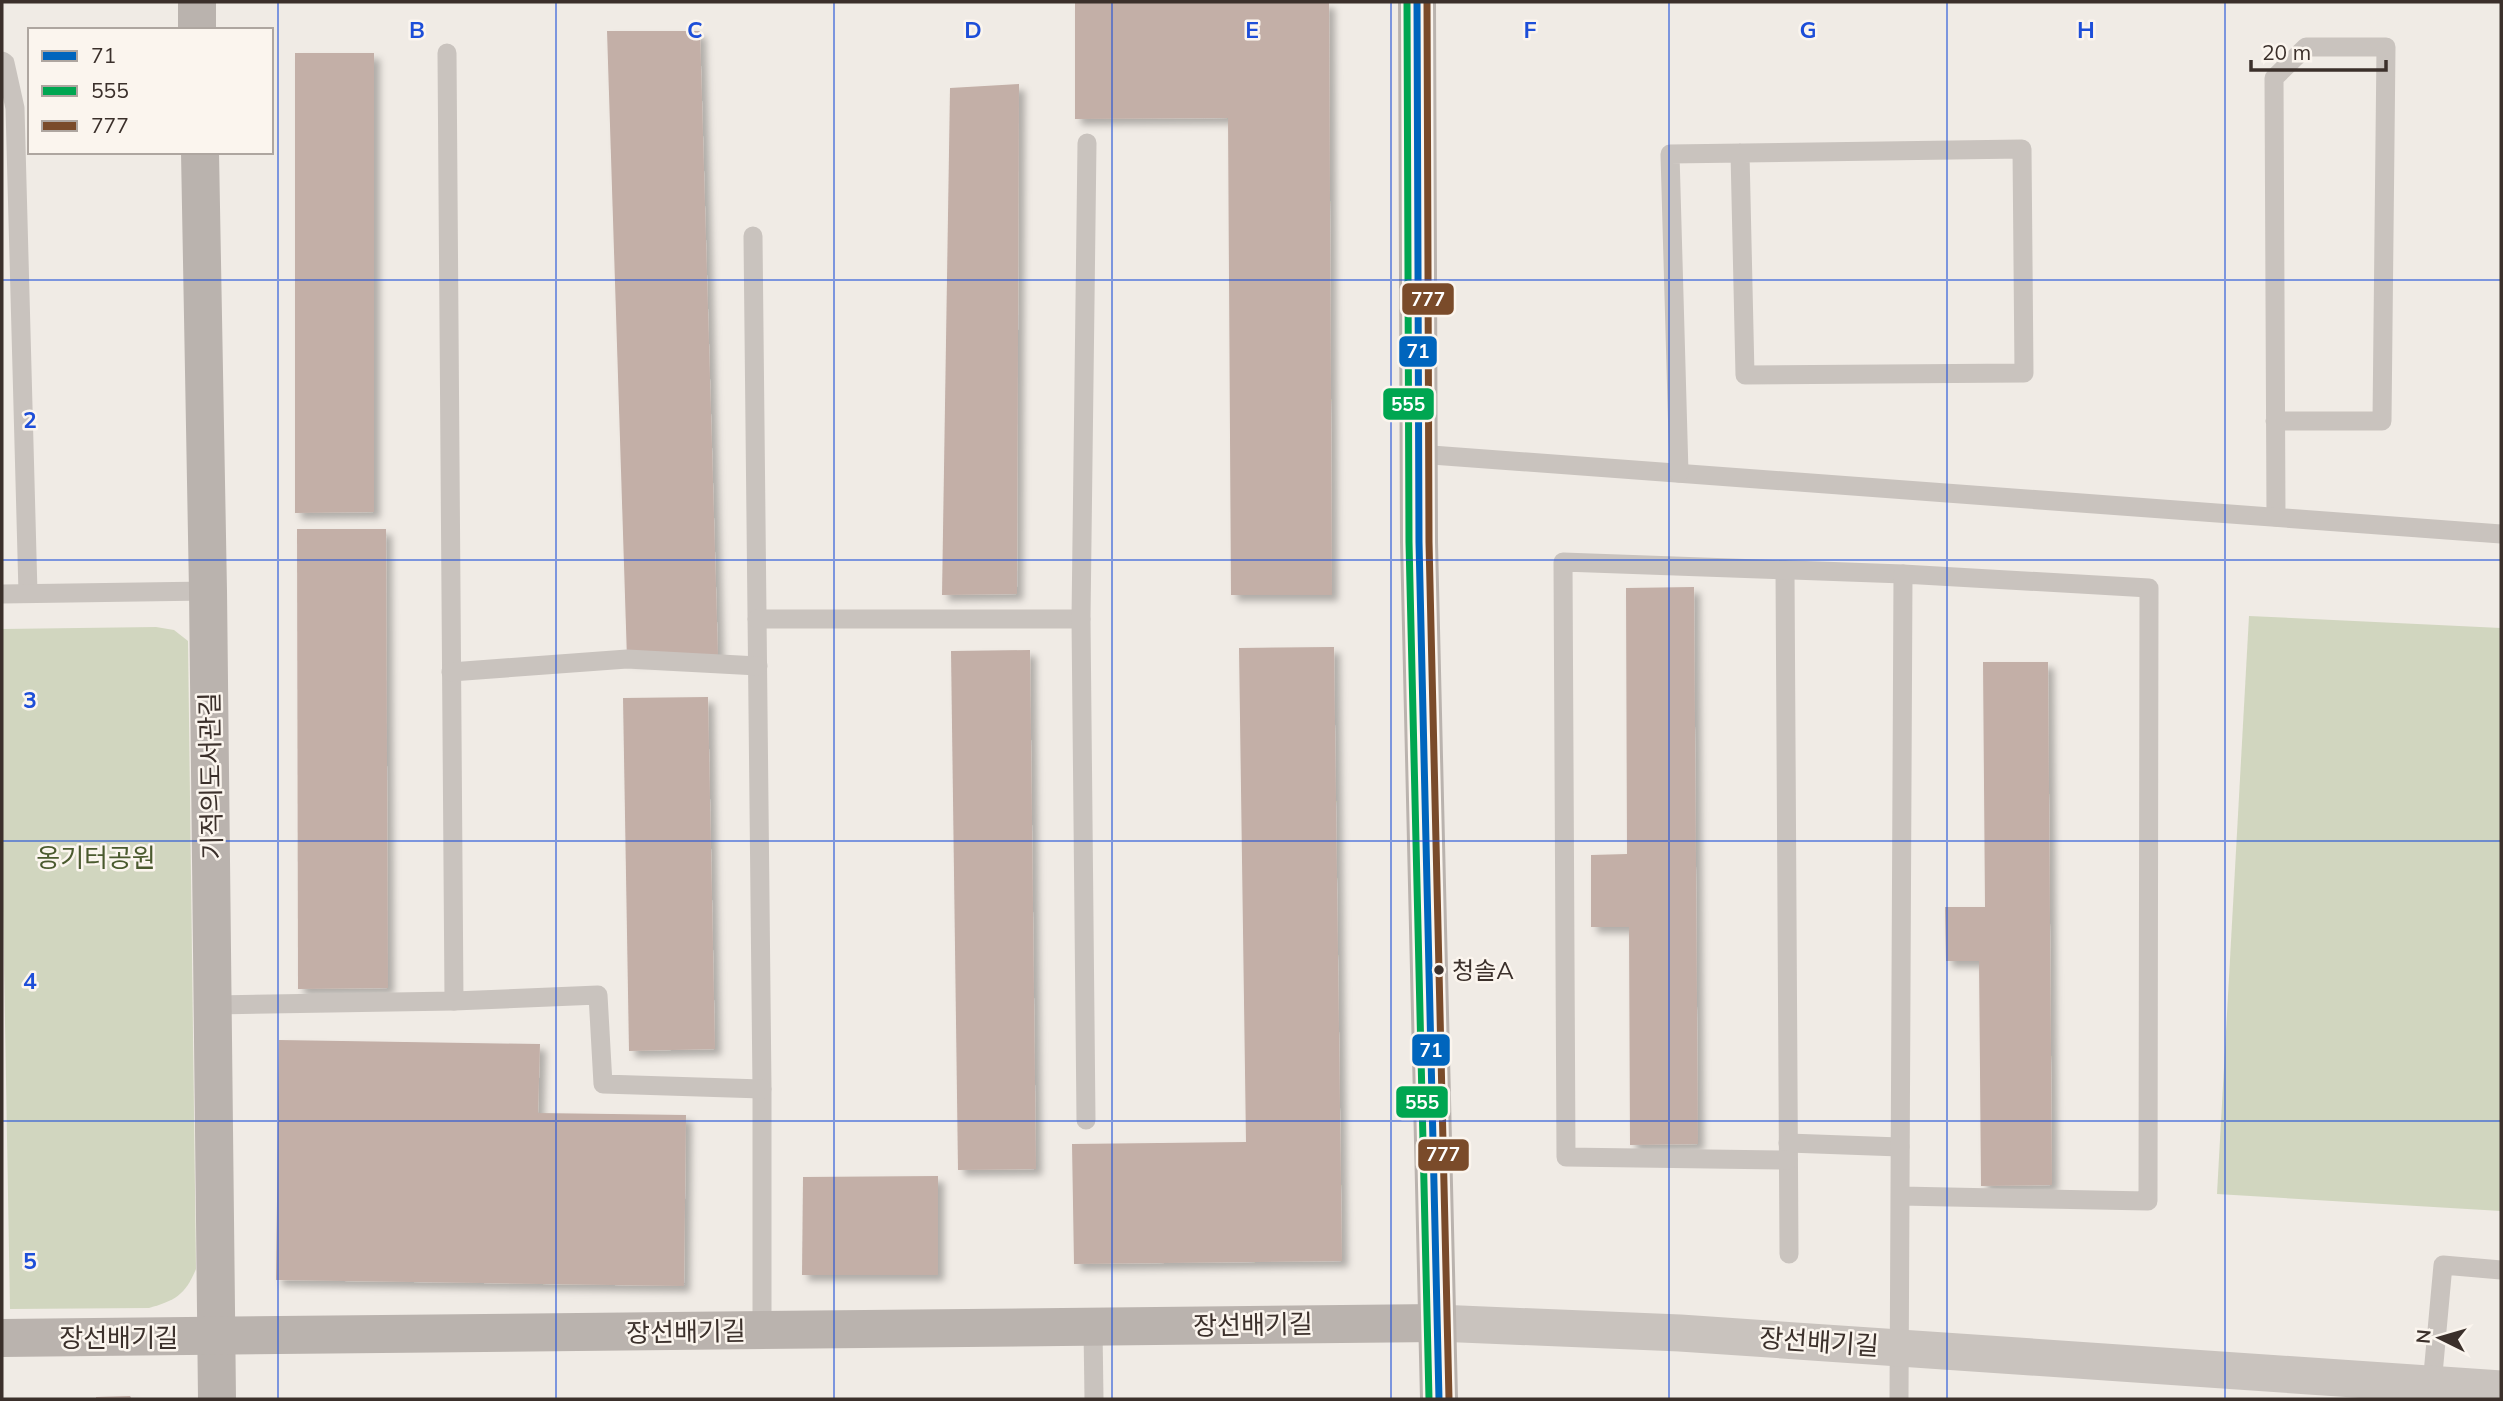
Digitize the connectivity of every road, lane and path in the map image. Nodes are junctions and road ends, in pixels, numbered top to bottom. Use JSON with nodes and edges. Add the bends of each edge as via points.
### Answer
{"nodes":[{"id":1,"x":197,"y":2,"type":"edge"},
{"id":2,"x":1417,"y":2,"type":"edge"},
{"id":3,"x":197,"y":28,"type":"edge"},
{"id":4,"x":447,"y":53,"type":"dead end"},
{"id":5,"x":2,"y":61,"type":"edge"},
{"id":6,"x":1087,"y":143,"type":"dead end"},
{"id":7,"x":1740,"y":153,"type":"junction"},
{"id":8,"x":200,"y":154,"type":"edge"},
{"id":9,"x":753,"y":236,"type":"dead end"},
{"id":10,"x":2275,"y":421,"type":"junction"},
{"id":11,"x":1418,"y":454,"type":"junction"},
{"id":12,"x":1679,"y":473,"type":"junction"},
{"id":13,"x":2276,"y":517,"type":"junction"},
{"id":14,"x":2501,"y":534,"type":"edge"},
{"id":15,"x":1785,"y":570,"type":"junction"},
{"id":16,"x":1903,"y":574,"type":"junction"},
{"id":17,"x":208,"y":591,"type":"junction"},
{"id":18,"x":28,"y":593,"type":"junction"},
{"id":19,"x":2,"y":594,"type":"edge"},
{"id":20,"x":757,"y":619,"type":"junction"},
{"id":21,"x":1081,"y":619,"type":"junction"},
{"id":22,"x":758,"y":666,"type":"junction"},
{"id":23,"x":451,"y":672,"type":"junction"},
{"id":24,"x":454,"y":1001,"type":"junction"},
{"id":25,"x":214,"y":1006,"type":"junction"},
{"id":26,"x":762,"y":1089,"type":"junction"},
{"id":27,"x":1086,"y":1121,"type":"dead end"},
{"id":28,"x":1900,"y":1147,"type":"junction"},
{"id":29,"x":1788,"y":1151,"type":"junction"},
{"id":30,"x":1901,"y":1196,"type":"junction"},
{"id":31,"x":1789,"y":1254,"type":"dead end"},
{"id":32,"x":2501,"y":1270,"type":"edge"},
{"id":33,"x":1437,"y":1323,"type":"junction"},
{"id":34,"x":1093,"y":1328,"type":"junction"},
{"id":35,"x":762,"y":1331,"type":"junction"},
{"id":36,"x":215,"y":1337,"type":"junction"},
{"id":37,"x":2,"y":1338,"type":"edge"},
{"id":38,"x":1899,"y":1348,"type":"junction"},
{"id":39,"x":2466,"y":1390,"type":"edge"},
{"id":40,"x":217,"y":1399,"type":"edge"},
{"id":41,"x":1094,"y":1399,"type":"edge"},
{"id":42,"x":1439,"y":1399,"type":"edge"},
{"id":43,"x":1899,"y":1399,"type":"edge"}],
"edges":[{"from":1,"to":3,"type":"street"},
{"from":2,"to":11,"type":"street"},
{"from":4,"to":23,"type":"lane"},
{"from":5,"to":18,"type":"lane","via":[[15,108]]},
{"from":6,"to":21,"type":"lane"},
{"from":7,"to":7,"type":"lane","via":[[2022,149],[2024,373],[1745,375]]},
{"from":7,"to":12,"type":"lane","via":[[1670,154]]},
{"from":8,"to":17,"type":"street","name":"기적의도서관길"},
{"from":9,"to":20,"type":"lane"},
{"from":10,"to":10,"type":"lane","via":[[2274,78],[2306,47],[2386,47],[2382,421]]},
{"from":10,"to":13,"type":"lane"},
{"from":11,"to":12,"type":"lane"},
{"from":11,"to":33,"type":"street"},
{"from":12,"to":13,"type":"lane"},
{"from":13,"to":14,"type":"lane"},
{"from":15,"to":16,"type":"lane"},
{"from":15,"to":29,"type":"lane"},
{"from":15,"to":29,"type":"lane","via":[[1563,562],[1566,1157]]},
{"from":16,"to":28,"type":"lane"},
{"from":16,"to":30,"type":"lane","via":[[2149,588],[2148,1201]]},
{"from":17,"to":18,"type":"lane"},
{"from":17,"to":25,"type":"street","name":"기적의도서관길"},
{"from":18,"to":19,"type":"lane"},
{"from":20,"to":21,"type":"lane"},
{"from":20,"to":22,"type":"lane"},
{"from":21,"to":27,"type":"lane"},
{"from":22,"to":23,"type":"lane","via":[[627,659]]},
{"from":22,"to":26,"type":"lane"},
{"from":23,"to":24,"type":"lane"},
{"from":24,"to":25,"type":"lane"},
{"from":24,"to":26,"type":"lane","via":[[598,995],[603,1084]]},
{"from":25,"to":36,"type":"street","name":"기적의도서관길"},
{"from":26,"to":35,"type":"lane"},
{"from":28,"to":29,"type":"lane"},
{"from":28,"to":30,"type":"lane"},
{"from":29,"to":31,"type":"lane"},
{"from":30,"to":38,"type":"lane"},
{"from":32,"to":39,"type":"lane","via":[[2442,1265]]},
{"from":33,"to":34,"type":"street","name":"장선배기길"},
{"from":33,"to":38,"type":"street","name":"장선배기길"},
{"from":33,"to":42,"type":"street"},
{"from":34,"to":35,"type":"street","name":"장선배기길"},
{"from":34,"to":41,"type":"lane"},
{"from":35,"to":36,"type":"street","name":"장선배기길"},
{"from":36,"to":37,"type":"street","name":"장선배기길"},
{"from":36,"to":40,"type":"street","name":"기적의도서관길"},
{"from":38,"to":39,"type":"street","name":"장선배기길"},
{"from":38,"to":43,"type":"lane"}]}
